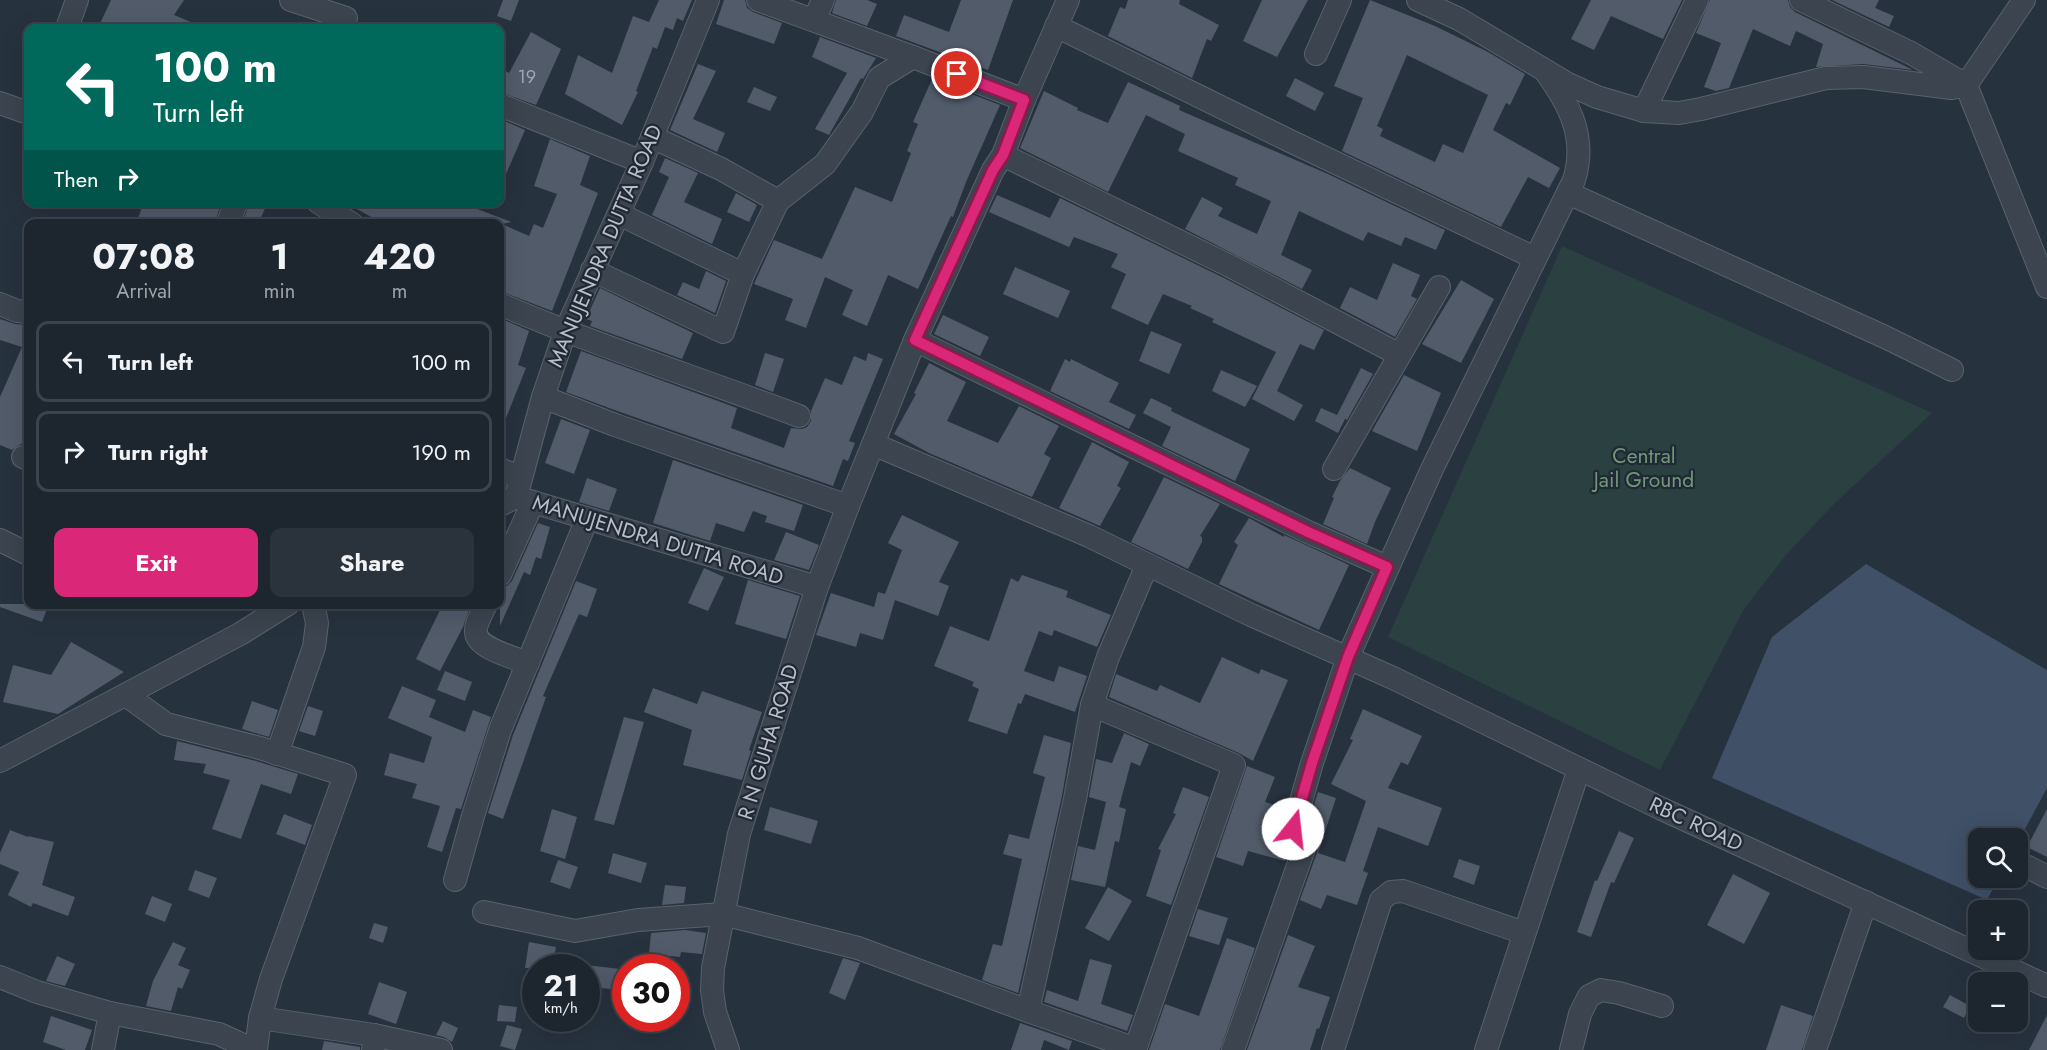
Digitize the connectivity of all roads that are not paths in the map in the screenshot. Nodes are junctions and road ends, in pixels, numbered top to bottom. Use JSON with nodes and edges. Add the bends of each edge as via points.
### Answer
{"nodes":[{"id":1,"x":77,"y":0,"type":"edge"},
{"id":2,"x":291,"y":0,"type":"edge"},
{"id":3,"x":708,"y":0,"type":"edge"},
{"id":4,"x":758,"y":0,"type":"edge"},
{"id":5,"x":1068,"y":0,"type":"edge"},
{"id":6,"x":1340,"y":0,"type":"edge"},
{"id":7,"x":1418,"y":0,"type":"edge"},
{"id":8,"x":1696,"y":0,"type":"edge"},
{"id":9,"x":1801,"y":0,"type":"edge"},
{"id":10,"x":2024,"y":0,"type":"edge"},
{"id":11,"x":1840,"y":8,"type":"edge"},
{"id":12,"x":818,"y":10,"type":"edge"},
{"id":13,"x":68,"y":24,"type":"edge"},
{"id":14,"x":345,"y":24,"type":"edge"},
{"id":15,"x":1056,"y":26,"type":"junction"},
{"id":16,"x":1316,"y":54,"type":"dead end"},
{"id":17,"x":913,"y":57,"type":"junction"},
{"id":18,"x":1545,"y":71,"type":"junction"},
{"id":19,"x":1966,"y":85,"type":"junction"},
{"id":20,"x":1024,"y":100,"type":"junction"},
{"id":21,"x":0,"y":103,"type":"edge"},
{"id":22,"x":504,"y":107,"type":"edge"},
{"id":23,"x":1644,"y":111,"type":"junction"},
{"id":24,"x":24,"y":112,"type":"edge"},
{"id":25,"x":652,"y":136,"type":"junction"},
{"id":26,"x":1003,"y":155,"type":"junction"},
{"id":27,"x":642,"y":162,"type":"junction"},
{"id":28,"x":1568,"y":193,"type":"junction"},
{"id":29,"x":778,"y":201,"type":"junction"},
{"id":30,"x":326,"y":207,"type":"edge"},
{"id":31,"x":619,"y":214,"type":"junction"},
{"id":32,"x":344,"y":219,"type":"edge"},
{"id":33,"x":1535,"y":258,"type":"junction"},
{"id":34,"x":592,"y":270,"type":"junction"},
{"id":35,"x":743,"y":274,"type":"junction"},
{"id":36,"x":1439,"y":287,"type":"dead end"},
{"id":37,"x":2047,"y":287,"type":"edge"},
{"id":38,"x":0,"y":304,"type":"edge"},
{"id":39,"x":504,"y":305,"type":"edge"},
{"id":40,"x":24,"y":312,"type":"edge"},
{"id":41,"x":565,"y":332,"type":"junction"},
{"id":42,"x":915,"y":340,"type":"junction"},
{"id":43,"x":1398,"y":354,"type":"junction"},
{"id":44,"x":1952,"y":370,"type":"dead end"},
{"id":45,"x":543,"y":397,"type":"junction"},
{"id":46,"x":799,"y":416,"type":"dead end"},
{"id":47,"x":873,"y":444,"type":"junction"},
{"id":48,"x":1334,"y":469,"type":"dead end"},
{"id":49,"x":504,"y":475,"type":"edge"},
{"id":50,"x":517,"y":496,"type":"edge"},
{"id":51,"x":848,"y":506,"type":"junction"},
{"id":52,"x":587,"y":519,"type":"junction"},
{"id":53,"x":0,"y":540,"type":"edge"},
{"id":54,"x":24,"y":552,"type":"edge"},
{"id":55,"x":504,"y":556,"type":"edge"},
{"id":56,"x":1147,"y":565,"type":"junction"},
{"id":57,"x":1387,"y":567,"type":"junction"},
{"id":58,"x":817,"y":587,"type":"junction"},
{"id":59,"x":275,"y":609,"type":"edge"},
{"id":60,"x":314,"y":609,"type":"edge"},
{"id":61,"x":484,"y":609,"type":"edge"},
{"id":62,"x":1348,"y":657,"type":"junction"},
{"id":63,"x":528,"y":663,"type":"junction"},
{"id":64,"x":126,"y":695,"type":"junction"},
{"id":65,"x":1092,"y":705,"type":"junction"},
{"id":66,"x":277,"y":754,"type":"junction"},
{"id":67,"x":0,"y":761,"type":"edge"},
{"id":68,"x":1579,"y":769,"type":"junction"},
{"id":69,"x":455,"y":880,"type":"dead end"},
{"id":70,"x":1866,"y":902,"type":"junction"},
{"id":71,"x":484,"y":912,"type":"dead end"},
{"id":72,"x":723,"y":914,"type":"junction"},
{"id":73,"x":1524,"y":933,"type":"junction"},
{"id":74,"x":0,"y":977,"type":"edge"},
{"id":75,"x":2047,"y":986,"type":"edge"},
{"id":76,"x":1662,"y":1006,"type":"dead end"},
{"id":77,"x":1028,"y":1011,"type":"junction"},
{"id":78,"x":110,"y":1012,"type":"junction"},
{"id":79,"x":260,"y":1018,"type":"junction"},
{"id":80,"x":1081,"y":1040,"type":"edge"},
{"id":81,"x":373,"y":1042,"type":"edge"},
{"id":82,"x":1135,"y":1049,"type":"edge"},
{"id":83,"x":103,"y":1050,"type":"edge"},
{"id":84,"x":255,"y":1050,"type":"edge"},
{"id":85,"x":441,"y":1050,"type":"edge"},
{"id":86,"x":728,"y":1050,"type":"edge"},
{"id":87,"x":1233,"y":1050,"type":"edge"},
{"id":88,"x":1333,"y":1050,"type":"edge"},
{"id":89,"x":1486,"y":1050,"type":"edge"},
{"id":90,"x":1571,"y":1050,"type":"edge"},
{"id":91,"x":1815,"y":1050,"type":"edge"}],
"edges":[{"from":1,"to":13,"type":"street"},
{"from":2,"to":14,"type":"street","via":[[346,18]]},
{"from":3,"to":25,"type":"street","name":"MANUJENDRA DUTTA ROAD"},
{"from":4,"to":12,"type":"street"},
{"from":5,"to":15,"type":"street","name":"R N GUHA ROAD"},
{"from":6,"to":16,"type":"street"},
{"from":7,"to":18,"type":"street","via":[[1459,19]]},
{"from":8,"to":23,"type":"street"},
{"from":9,"to":11,"type":"street"},
{"from":10,"to":19,"type":"street"},
{"from":11,"to":19,"type":"street"},
{"from":12,"to":17,"type":"street"},
{"from":15,"to":20,"type":"street","name":"R N GUHA ROAD"},
{"from":15,"to":33,"type":"street"},
{"from":17,"to":20,"type":"street"},
{"from":17,"to":29,"type":"street","via":[[879,78],[862,112],[825,165]]},
{"from":18,"to":23,"type":"street","via":[[1597,97]]},
{"from":18,"to":28,"type":"street","via":[[1570,110],[1579,139],[1578,166]]},
{"from":19,"to":23,"type":"street","via":[[1952,88],[1863,77],[1826,78],[1701,109]]},
{"from":19,"to":37,"type":"street"},
{"from":20,"to":26,"type":"street","name":"R N GUHA ROAD"},
{"from":21,"to":24,"type":"street"},
{"from":22,"to":27,"type":"street"},
{"from":25,"to":27,"type":"street","name":"MANUJENDRA DUTTA ROAD"},
{"from":25,"to":29,"type":"street"},
{"from":26,"to":42,"type":"street","name":"R N GUHA ROAD"},
{"from":26,"to":43,"type":"street","via":[[1230,266]]},
{"from":27,"to":31,"type":"street","name":"MANUJENDRA DUTTA ROAD"},
{"from":28,"to":33,"type":"street"},
{"from":28,"to":44,"type":"street"},
{"from":29,"to":35,"type":"street"},
{"from":30,"to":32,"type":"street"},
{"from":31,"to":34,"type":"street","name":"MANUJENDRA DUTTA ROAD"},
{"from":31,"to":35,"type":"street"},
{"from":33,"to":57,"type":"street"},
{"from":34,"to":35,"type":"street","via":[[723,332]]},
{"from":34,"to":41,"type":"street","name":"MANUJENDRA DUTTA ROAD"},
{"from":36,"to":43,"type":"street"},
{"from":38,"to":40,"type":"street"},
{"from":39,"to":41,"type":"street"},
{"from":41,"to":45,"type":"street","name":"MANUJENDRA DUTTA ROAD"},
{"from":41,"to":46,"type":"street"},
{"from":42,"to":47,"type":"street","name":"R N GUHA ROAD"},
{"from":42,"to":57,"type":"street"},
{"from":43,"to":48,"type":"street"},
{"from":45,"to":50,"type":"street","name":"MANUJENDRA DUTTA ROAD"},
{"from":45,"to":51,"type":"street"},
{"from":47,"to":51,"type":"street","name":"R N GUHA ROAD"},
{"from":47,"to":56,"type":"street","name":"RBC ROAD","via":[[1089,536]]},
{"from":49,"to":50,"type":"street","name":"MANUJENDRA DUTTA ROAD"},
{"from":50,"to":52,"type":"street","name":"MANUJENDRA DUTTA ROAD"},
{"from":50,"to":55,"type":"street","name":"MANUJENDRA DUTTA ROAD"},
{"from":51,"to":58,"type":"street","name":"R N GUHA ROAD"},
{"from":52,"to":58,"type":"street","name":"MANUJENDRA DUTTA ROAD"},
{"from":52,"to":63,"type":"street"},
{"from":53,"to":54,"type":"street"},
{"from":56,"to":62,"type":"street","name":"RBC ROAD"},
{"from":56,"to":65,"type":"street"},
{"from":57,"to":62,"type":"street"},
{"from":58,"to":72,"type":"street","name":"R N GUHA ROAD","via":[[740,834]]},
{"from":59,"to":64,"type":"street","via":[[240,634]]},
{"from":60,"to":66,"type":"street","via":[[314,647]]},
{"from":61,"to":63,"type":"street","via":[[476,628],[478,639],[495,651]]},
{"from":62,"to":68,"type":"street","name":"RBC ROAD"},
{"from":62,"to":87,"type":"street","via":[[1293,829],[1307,840]]},
{"from":63,"to":69,"type":"street","via":[[501,730]]},
{"from":64,"to":66,"type":"street","via":[[166,724]]},
{"from":64,"to":67,"type":"street"},
{"from":65,"to":77,"type":"street"},
{"from":65,"to":82,"type":"street","via":[[1234,765]]},
{"from":66,"to":79,"type":"street","via":[[345,775]]},
{"from":68,"to":70,"type":"street","name":"RBC ROAD"},
{"from":68,"to":73,"type":"street"},
{"from":70,"to":75,"type":"street","name":"RBC ROAD"},
{"from":70,"to":91,"type":"street"},
{"from":71,"to":72,"type":"street","via":[[574,931],[638,920]]},
{"from":72,"to":77,"type":"street","via":[[858,948]]},
{"from":72,"to":86,"type":"street","name":"R N GUHA ROAD","via":[[712,990]]},
{"from":73,"to":88,"type":"street","via":[[1403,891],[1392,892],[1382,900]]},
{"from":73,"to":89,"type":"street"},
{"from":74,"to":78,"type":"street","via":[[37,992]]},
{"from":76,"to":90,"type":"street","via":[[1601,990],[1589,996],[1580,1014]]},
{"from":77,"to":80,"type":"street"},
{"from":78,"to":83,"type":"street"},
{"from":78,"to":84,"type":"street","via":[[219,1034]]},
{"from":79,"to":81,"type":"street"},
{"from":79,"to":84,"type":"street"},
{"from":80,"to":82,"type":"street"},
{"from":81,"to":85,"type":"street"}]}
